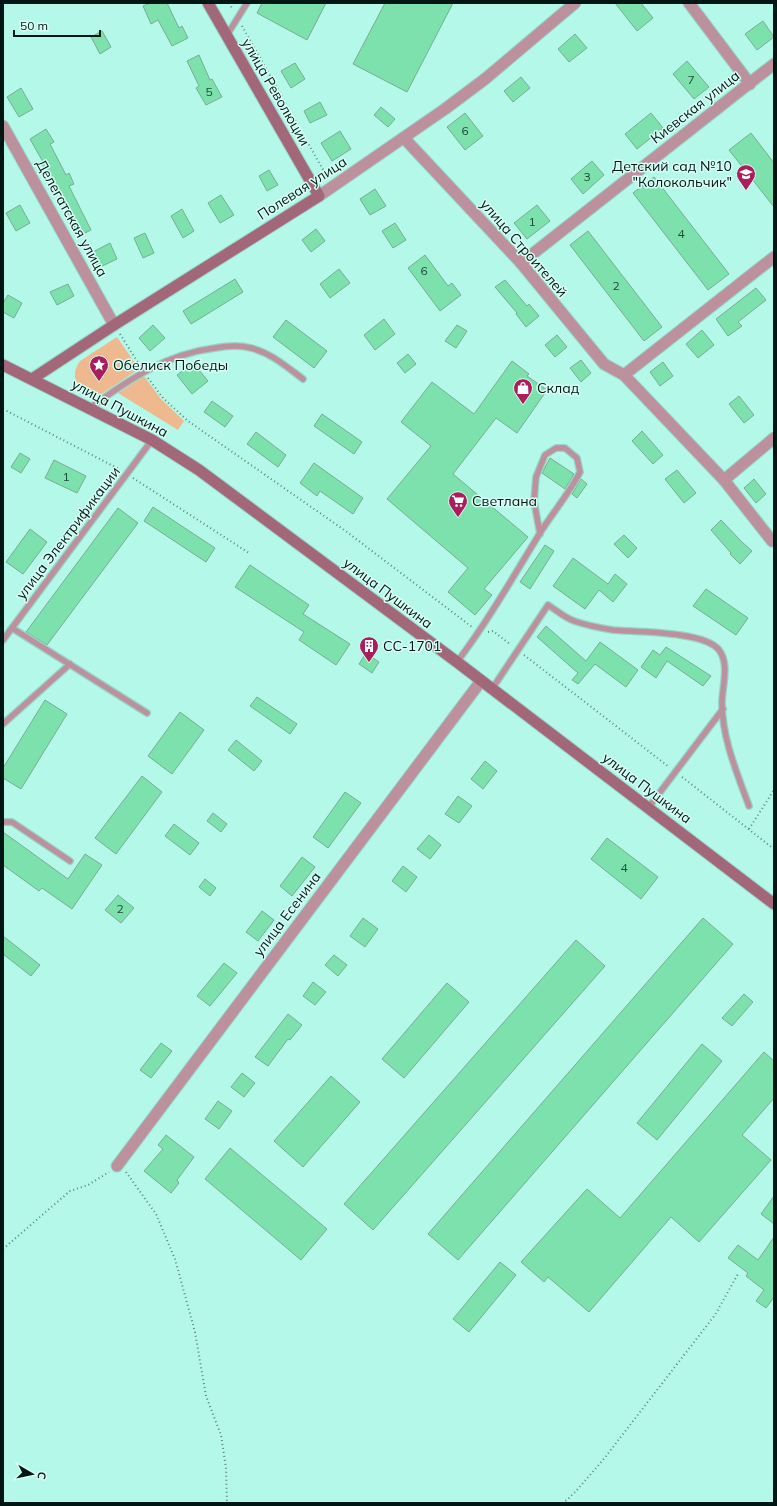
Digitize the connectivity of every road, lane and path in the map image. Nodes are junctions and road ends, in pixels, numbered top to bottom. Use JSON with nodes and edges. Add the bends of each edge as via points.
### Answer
{"nodes":[{"id":1,"x":208,"y":3,"type":"edge"},
{"id":2,"x":229,"y":3,"type":"edge"},
{"id":3,"x":248,"y":3,"type":"edge"},
{"id":4,"x":575,"y":3,"type":"edge"},
{"id":5,"x":689,"y":3,"type":"edge"},
{"id":6,"x":233,"y":10,"type":"dead end"},
{"id":7,"x":241,"y":24,"type":"dead end"},
{"id":8,"x":226,"y":36,"type":"junction"},
{"id":9,"x":774,"y":64,"type":"edge"},
{"id":10,"x":750,"y":84,"type":"junction"},
{"id":11,"x":3,"y":126,"type":"edge"},
{"id":12,"x":404,"y":138,"type":"junction"},
{"id":13,"x":326,"y":175,"type":"dead end"},
{"id":14,"x":319,"y":196,"type":"junction"},
{"id":15,"x":774,"y":257,"type":"edge"},
{"id":16,"x":521,"y":263,"type":"junction"},
{"id":17,"x":114,"y":325,"type":"junction"},
{"id":18,"x":3,"y":365,"type":"edge"},
{"id":19,"x":143,"y":372,"type":"junction"},
{"id":20,"x":624,"y":375,"type":"junction"},
{"id":21,"x":32,"y":379,"type":"junction"},
{"id":22,"x":303,"y":379,"type":"dead end"},
{"id":23,"x":89,"y":408,"type":"junction"},
{"id":24,"x":774,"y":438,"type":"edge"},
{"id":25,"x":152,"y":440,"type":"junction"},
{"id":26,"x":724,"y":480,"type":"junction"},
{"id":27,"x":540,"y":534,"type":"junction"},
{"id":28,"x":772,"y":541,"type":"dead end"},
{"id":29,"x":12,"y":628,"type":"junction"},
{"id":30,"x":479,"y":632,"type":"junction"},
{"id":31,"x":3,"y":640,"type":"edge"},
{"id":32,"x":517,"y":650,"type":"junction"},
{"id":33,"x":457,"y":662,"type":"junction"},
{"id":34,"x":70,"y":664,"type":"junction"},
{"id":35,"x":481,"y":681,"type":"junction"},
{"id":36,"x":492,"y":689,"type":"junction"},
{"id":37,"x":723,"y":709,"type":"junction"},
{"id":38,"x":147,"y":713,"type":"dead end"},
{"id":39,"x":3,"y":724,"type":"edge"},
{"id":40,"x":675,"y":772,"type":"junction"},
{"id":41,"x":774,"y":790,"type":"edge"},
{"id":42,"x":749,"y":806,"type":"dead end"},
{"id":43,"x":648,"y":808,"type":"junction"},
{"id":44,"x":3,"y":822,"type":"edge"},
{"id":45,"x":749,"y":829,"type":"junction"},
{"id":46,"x":774,"y":849,"type":"edge"},
{"id":47,"x":70,"y":861,"type":"dead end"},
{"id":48,"x":774,"y":904,"type":"edge"},
{"id":49,"x":117,"y":1166,"type":"junction"},
{"id":50,"x":3,"y":1249,"type":"edge"},
{"id":51,"x":738,"y":1274,"type":"dead end"},
{"id":52,"x":227,"y":1503,"type":"edge"},
{"id":53,"x":562,"y":1503,"type":"edge"}],
"edges":[{"from":1,"to":8,"type":"main road","name":"улица Революции"},
{"from":2,"to":6,"type":"path"},
{"from":3,"to":8,"type":"lane"},
{"from":4,"to":12,"type":"street","name":"Полевая улица","via":[[484,79]]},
{"from":5,"to":10,"type":"street"},
{"from":7,"to":13,"type":"path"},
{"from":8,"to":14,"type":"main road","name":"улица Революции"},
{"from":9,"to":10,"type":"street","name":"Киевская улица"},
{"from":10,"to":16,"type":"street","name":"Киевская улица"},
{"from":11,"to":17,"type":"street","name":"Делегатская улица"},
{"from":12,"to":14,"type":"street","name":"Полевая улица"},
{"from":12,"to":16,"type":"street","name":"улица Строителей"},
{"from":14,"to":17,"type":"main road","name":"Полевая улица"},
{"from":15,"to":20,"type":"street"},
{"from":16,"to":20,"type":"street","name":"улица Строителей","via":[[604,364]]},
{"from":17,"to":19,"type":"path"},
{"from":17,"to":21,"type":"main road","name":"Полевая улица"},
{"from":18,"to":21,"type":"main road","name":"улица Пушкина"},
{"from":19,"to":22,"type":"lane","via":[[184,354],[227,346],[251,348],[269,355]]},
{"from":19,"to":23,"type":"lane"},
{"from":19,"to":30,"type":"path","via":[[163,398],[188,421],[347,532]]},
{"from":20,"to":26,"type":"street","name":"улица Строителей"},
{"from":21,"to":23,"type":"main road","name":"улица Пушкина"},
{"from":23,"to":25,"type":"main road","name":"улица Пушкина"},
{"from":24,"to":26,"type":"street"},
{"from":25,"to":29,"type":"lane","name":"улица Электрификации"},
{"from":25,"to":33,"type":"main road","name":"улица Пушкина","via":[[199,470]]},
{"from":26,"to":28,"type":"street","name":"улица Строителей"},
{"from":27,"to":27,"type":"lane","via":[[580,472],[577,458],[565,448],[556,448],[545,455],[536,477],[534,502]]},
{"from":27,"to":30,"type":"lane"},
{"from":29,"to":31,"type":"lane","name":"улица Электрификации"},
{"from":29,"to":34,"type":"lane"},
{"from":30,"to":32,"type":"path","via":[[493,631]]},
{"from":30,"to":33,"type":"lane"},
{"from":32,"to":36,"type":"lane"},
{"from":32,"to":37,"type":"lane","via":[[548,605],[580,623],[612,630],[703,640],[719,649],[725,665]]},
{"from":32,"to":40,"type":"path"},
{"from":33,"to":35,"type":"main road","name":"улица Пушкина"},
{"from":34,"to":38,"type":"lane"},
{"from":34,"to":39,"type":"lane"},
{"from":35,"to":36,"type":"main road","name":"улица Пушкина"},
{"from":35,"to":49,"type":"street","name":"улица Есенина"},
{"from":36,"to":43,"type":"main road","name":"улица Пушкина"},
{"from":37,"to":40,"type":"lane"},
{"from":37,"to":42,"type":"lane","via":[[726,736]]},
{"from":40,"to":43,"type":"lane"},
{"from":40,"to":45,"type":"path"},
{"from":41,"to":45,"type":"path"},
{"from":43,"to":48,"type":"main road","name":"улица Пушкина"},
{"from":44,"to":47,"type":"lane","via":[[12,822]]},
{"from":45,"to":46,"type":"path"},
{"from":49,"to":50,"type":"path","via":[[88,1185],[70,1191]]},
{"from":49,"to":52,"type":"path","via":[[128,1174],[156,1214],[175,1259],[195,1332],[206,1396],[221,1435],[226,1468]]},
{"from":51,"to":53,"type":"path","via":[[715,1315],[603,1460]]}]}
